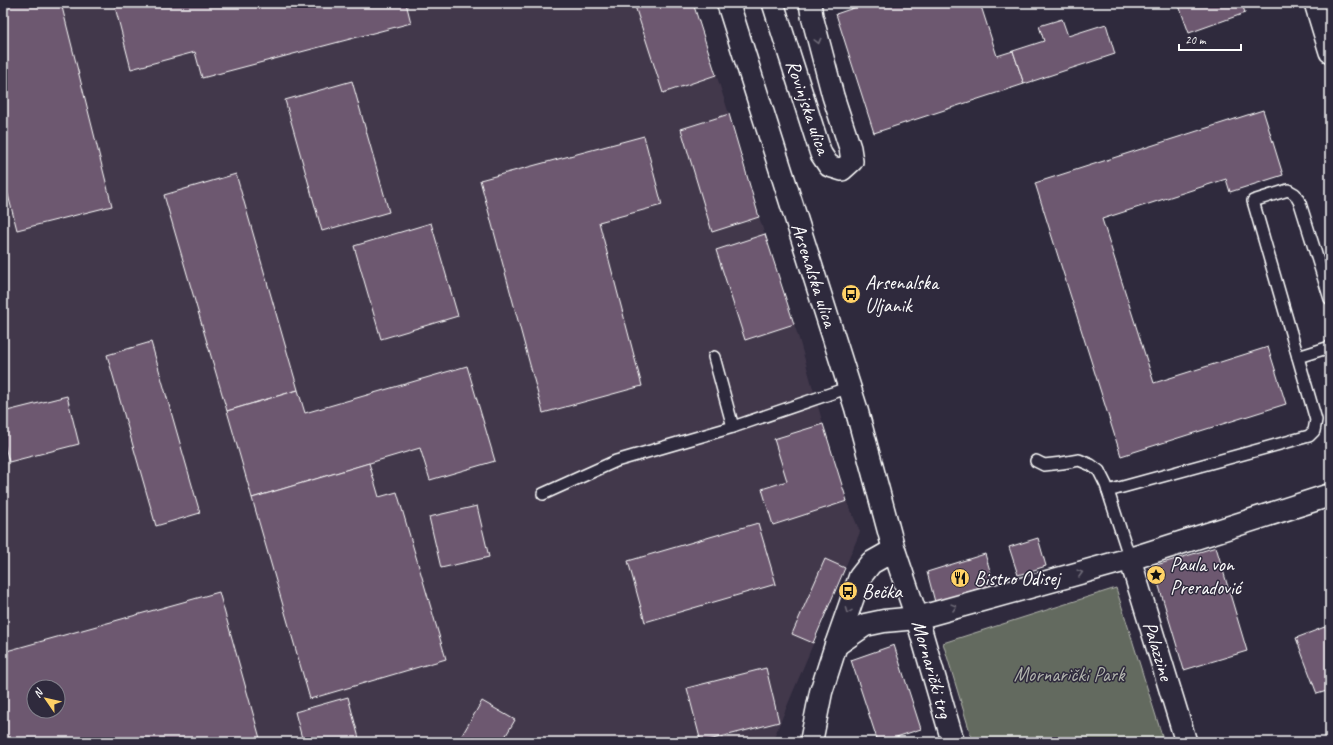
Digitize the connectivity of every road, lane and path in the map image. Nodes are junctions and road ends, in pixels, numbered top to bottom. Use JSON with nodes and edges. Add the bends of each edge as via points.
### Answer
{"nodes":[{"id":1,"x":728,"y":3,"type":"edge"},
{"id":2,"x":772,"y":3,"type":"edge"},
{"id":3,"x":810,"y":3,"type":"edge"},
{"id":4,"x":1315,"y":3,"type":"edge"},
{"id":5,"x":1330,"y":52,"type":"edge"},
{"id":6,"x":1330,"y":299,"type":"edge"},
{"id":7,"x":1330,"y":348,"type":"edge"},
{"id":8,"x":714,"y":357,"type":"dead end"},
{"id":9,"x":1298,"y":357,"type":"junction"},
{"id":10,"x":850,"y":387,"type":"junction"},
{"id":11,"x":733,"y":427,"type":"junction"},
{"id":12,"x":1036,"y":461,"type":"dead end"},
{"id":13,"x":1108,"y":491,"type":"junction"},
{"id":14,"x":543,"y":494,"type":"dead end"},
{"id":15,"x":1330,"y":495,"type":"edge"},
{"id":16,"x":894,"y":550,"type":"junction"},
{"id":17,"x":1130,"y":559,"type":"junction"},
{"id":18,"x":917,"y":618,"type":"junction"},
{"id":19,"x":836,"y":645,"type":"junction"},
{"id":20,"x":822,"y":692,"type":"junction"},
{"id":21,"x":797,"y":742,"type":"edge"},
{"id":22,"x":811,"y":742,"type":"edge"},
{"id":23,"x":953,"y":742,"type":"edge"},
{"id":24,"x":1186,"y":742,"type":"edge"}],
"edges":[{"from":1,"to":10,"type":"main road","name":"Arsenalska ulica"},
{"from":3,"to":2,"type":"street","name":"Rovinjska ulica","one_way":true,"via":[[832,96],[850,148],[852,161],[842,170],[829,166],[821,154]]},
{"from":4,"to":5,"type":"street"},
{"from":6,"to":9,"type":"lane","via":[[1300,204],[1294,194],[1288,190],[1253,201]]},
{"from":7,"to":9,"type":"lane"},
{"from":8,"to":11,"type":"lane"},
{"from":9,"to":13,"type":"lane","via":[[1316,420],[1310,436]]},
{"from":10,"to":11,"type":"lane"},
{"from":10,"to":16,"type":"main road","name":"Arsenalska ulica"},
{"from":11,"to":14,"type":"lane","via":[[616,461]]},
{"from":12,"to":13,"type":"lane","via":[[1044,465],[1079,460],[1091,465],[1099,471]]},
{"from":13,"to":17,"type":"lane"},
{"from":15,"to":17,"type":"main road"},
{"from":16,"to":18,"type":"main road","name":"Mornarički trg"},
{"from":16,"to":19,"type":"main road","one_way":true,"via":[[871,563],[860,577]]},
{"from":18,"to":17,"type":"main road","one_way":true},
{"from":17,"to":24,"type":"street","name":"Palazzine"},
{"from":18,"to":19,"type":"main road","via":[[865,625]]},
{"from":18,"to":23,"type":"main road","name":"Mornarički trg"},
{"from":19,"to":20,"type":"main road"},
{"from":20,"to":21,"type":"main road"},
{"from":20,"to":22,"type":"main road"}]}
